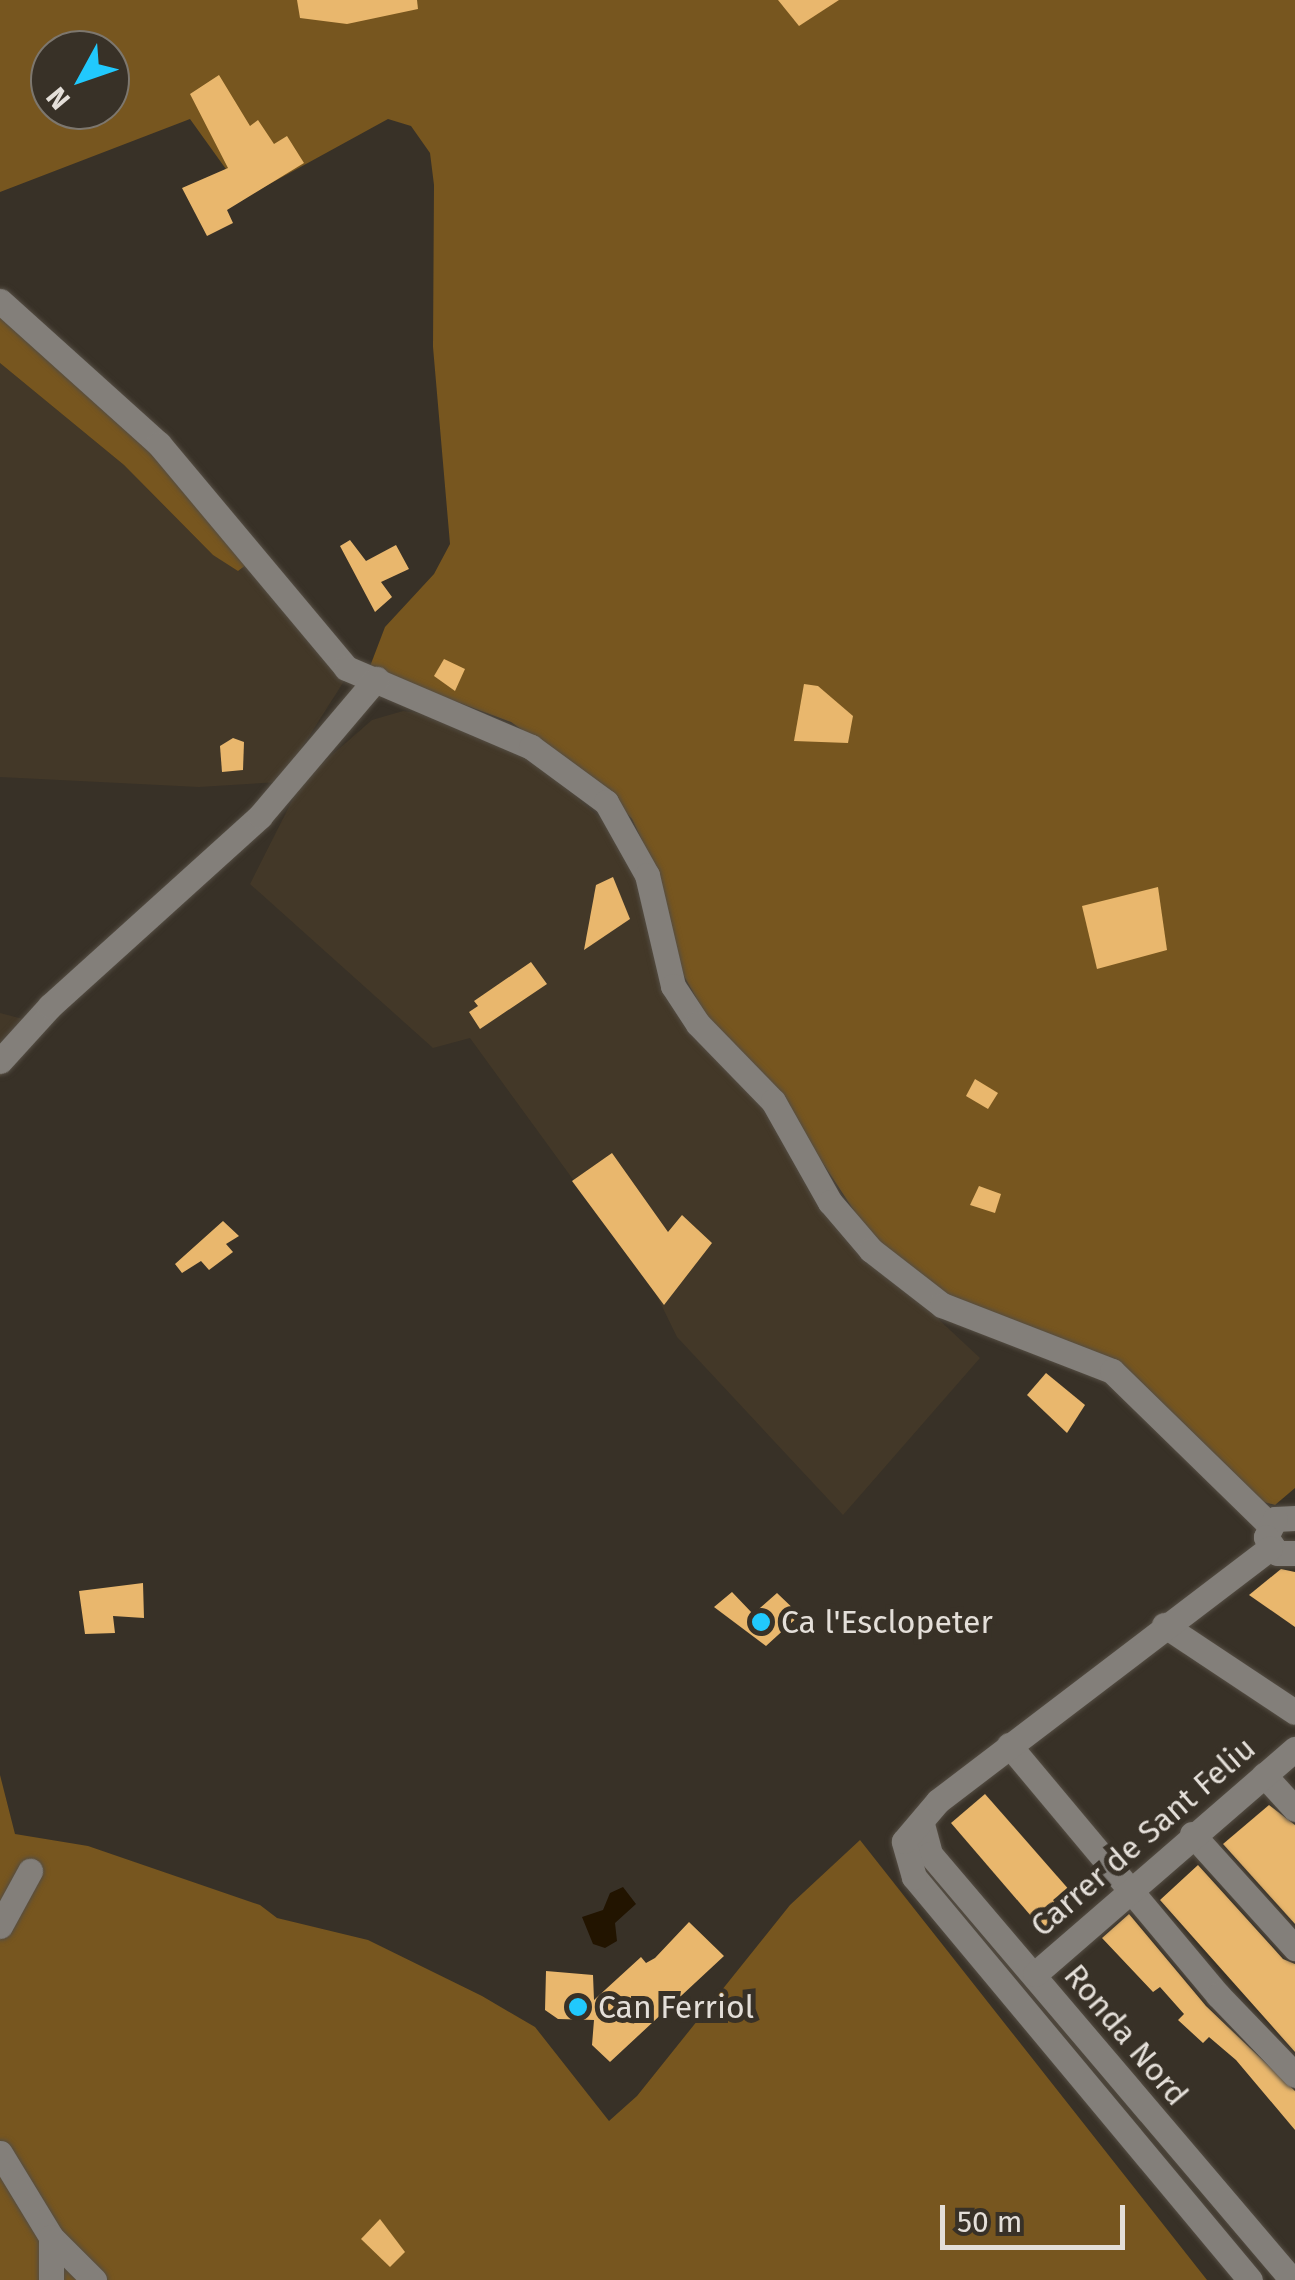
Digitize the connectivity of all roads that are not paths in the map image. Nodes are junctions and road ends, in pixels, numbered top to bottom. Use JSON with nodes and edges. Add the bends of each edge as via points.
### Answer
{"nodes":[{"id":1,"x":0,"y":302,"type":"edge"},
{"id":2,"x":376,"y":679,"type":"junction"},
{"id":3,"x":0,"y":1061,"type":"edge"},
{"id":4,"x":1295,"y":1518,"type":"edge"},
{"id":5,"x":1278,"y":1542,"type":"edge"},
{"id":6,"x":1164,"y":1624,"type":"junction"},
{"id":7,"x":1295,"y":1712,"type":"edge"},
{"id":8,"x":1009,"y":1745,"type":"junction"},
{"id":9,"x":1295,"y":1749,"type":"edge"},
{"id":10,"x":1264,"y":1774,"type":"junction"},
{"id":11,"x":1295,"y":1809,"type":"edge"},
{"id":12,"x":913,"y":1832,"type":"junction"},
{"id":13,"x":1192,"y":1834,"type":"junction"},
{"id":14,"x":30,"y":1871,"type":"dead end"},
{"id":15,"x":1128,"y":1890,"type":"junction"},
{"id":16,"x":0,"y":1926,"type":"edge"},
{"id":17,"x":1295,"y":1948,"type":"edge"},
{"id":18,"x":1035,"y":1974,"type":"junction"},
{"id":19,"x":1295,"y":2074,"type":"edge"},
{"id":20,"x":0,"y":2152,"type":"edge"},
{"id":21,"x":51,"y":2237,"type":"junction"},
{"id":22,"x":1295,"y":2242,"type":"edge"},
{"id":23,"x":1275,"y":2260,"type":"junction"},
{"id":24,"x":52,"y":2280,"type":"edge"},
{"id":25,"x":94,"y":2280,"type":"edge"},
{"id":26,"x":1250,"y":2280,"type":"edge"},
{"id":27,"x":1292,"y":2280,"type":"edge"}],
"edges":[{"from":1,"to":2,"type":"street","via":[[159,444],[346,668]]},
{"from":2,"to":3,"type":"street","via":[[260,816],[50,1006]]},
{"from":2,"to":5,"type":"street","via":[[531,747],[606,802],[647,875],[673,986],[698,1024],[773,1101],[830,1202],[871,1250],[942,1305],[1112,1372]]},
{"from":4,"to":5,"type":"street","via":[[1282,1516]]},
{"from":5,"to":6,"type":"street"},
{"from":6,"to":7,"type":"street"},
{"from":6,"to":8,"type":"street"},
{"from":8,"to":12,"type":"street","via":[[938,1801]]},
{"from":8,"to":15,"type":"street"},
{"from":9,"to":10,"type":"street","name":"Carrer de Sant Feliu"},
{"from":10,"to":11,"type":"street"},
{"from":10,"to":13,"type":"street","name":"Carrer de Sant Feliu"},
{"from":12,"to":18,"type":"street","name":"Ronda Nord"},
{"from":12,"to":26,"type":"street","name":"Ronda Nord","via":[[914,1877]]},
{"from":13,"to":15,"type":"street","name":"Carrer de Sant Feliu"},
{"from":13,"to":17,"type":"street"},
{"from":14,"to":16,"type":"street"},
{"from":15,"to":18,"type":"street","name":"Carrer de Sant Feliu"},
{"from":15,"to":19,"type":"street"},
{"from":18,"to":23,"type":"street","name":"Ronda Nord"},
{"from":20,"to":21,"type":"street"},
{"from":21,"to":24,"type":"street"},
{"from":21,"to":25,"type":"street"},
{"from":22,"to":23,"type":"street"},
{"from":23,"to":27,"type":"street","name":"Ronda Nord"}]}
